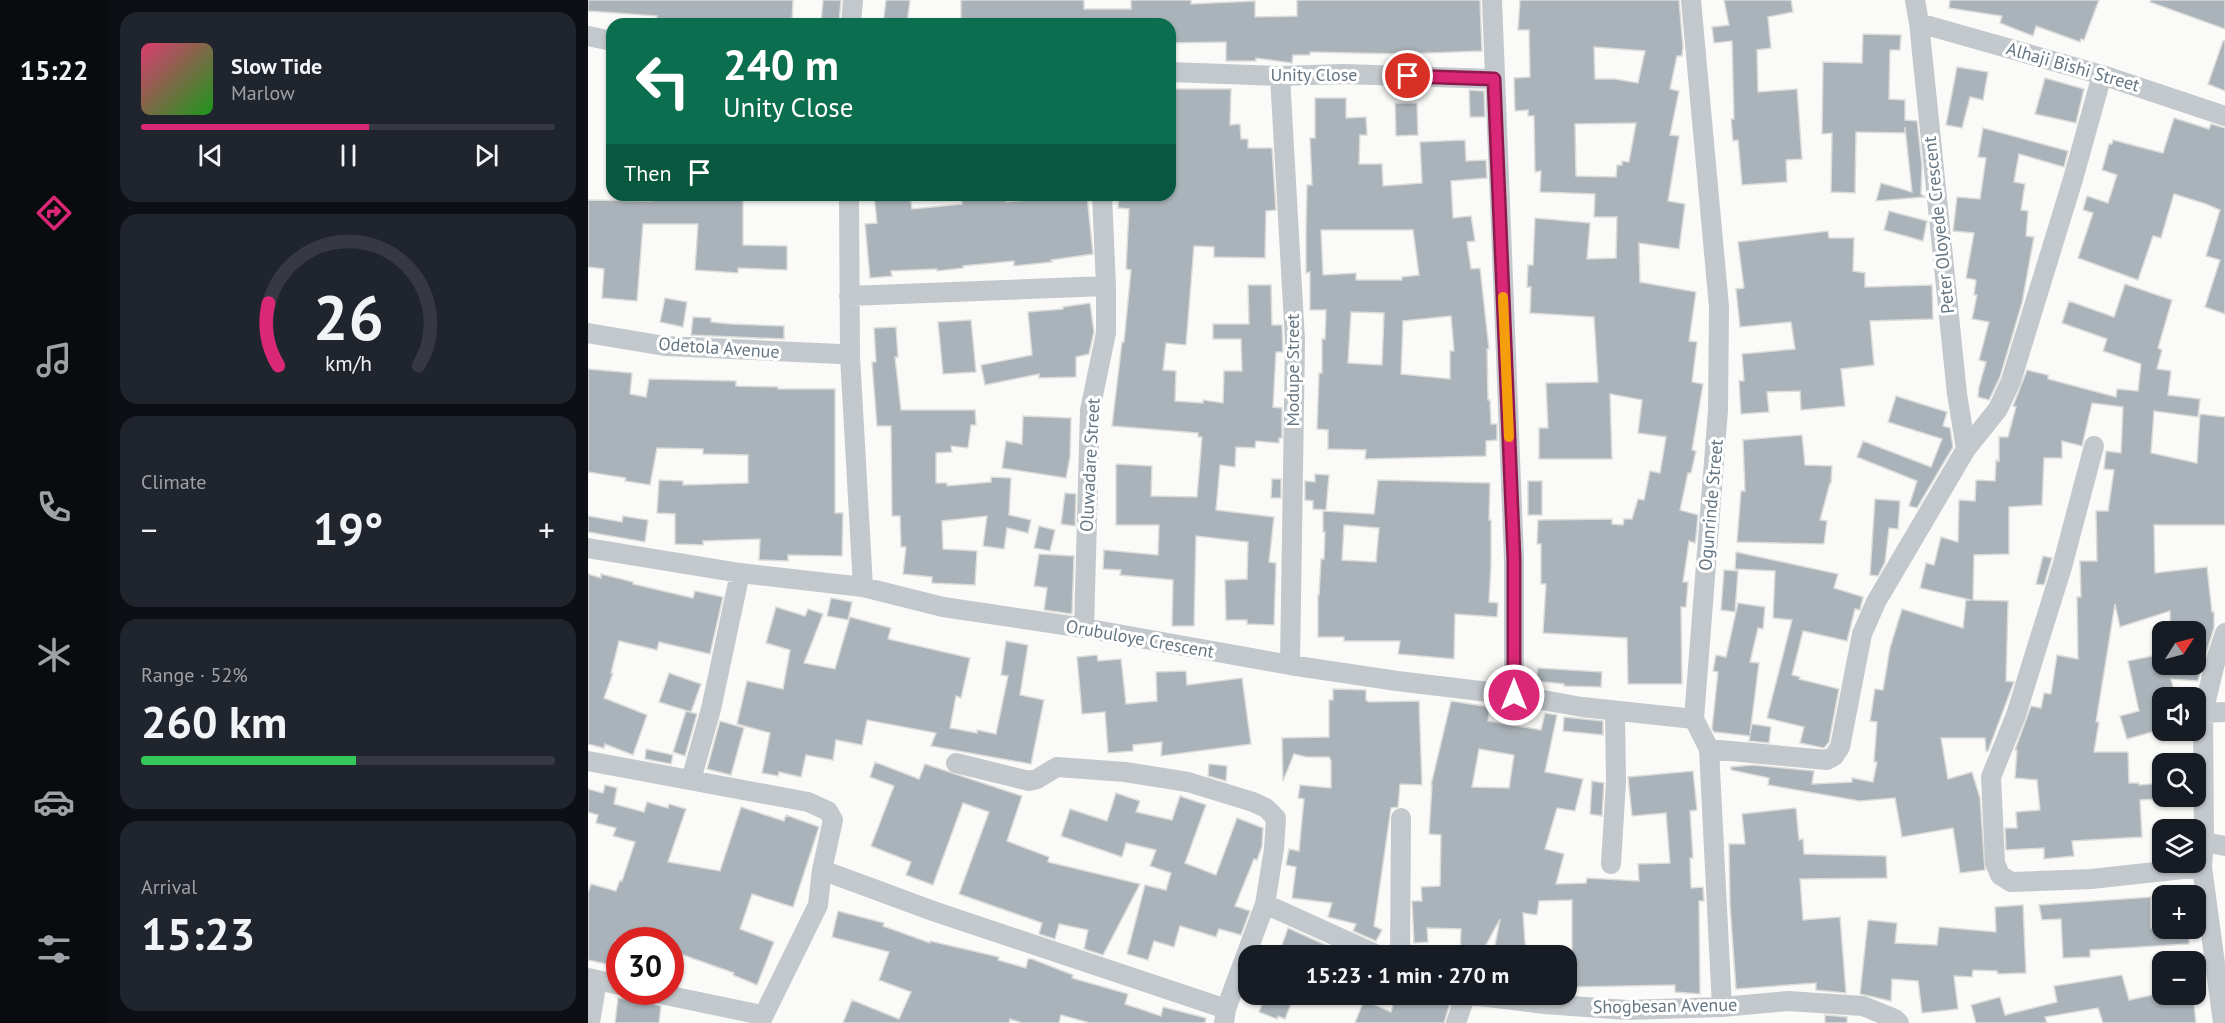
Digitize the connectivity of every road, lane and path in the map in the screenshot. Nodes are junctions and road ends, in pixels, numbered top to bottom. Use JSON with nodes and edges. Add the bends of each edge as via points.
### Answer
{"nodes":[{"id":1,"x":853,"y":0,"type":"edge"},
{"id":2,"x":1492,"y":0,"type":"edge"},
{"id":3,"x":1691,"y":0,"type":"edge"},
{"id":4,"x":1915,"y":0,"type":"edge"},
{"id":5,"x":852,"y":18,"type":"edge"},
{"id":6,"x":1919,"y":23,"type":"junction"},
{"id":7,"x":588,"y":36,"type":"edge"},
{"id":8,"x":606,"y":40,"type":"edge"},
{"id":9,"x":1176,"y":72,"type":"edge"},
{"id":10,"x":2103,"y":75,"type":"junction"},
{"id":11,"x":1280,"y":76,"type":"junction"},
{"id":12,"x":1494,"y":79,"type":"junction"},
{"id":13,"x":2225,"y":116,"type":"edge"},
{"id":14,"x":849,"y":201,"type":"edge"},
{"id":15,"x":1102,"y":201,"type":"edge"},
{"id":16,"x":1106,"y":286,"type":"junction"},
{"id":17,"x":849,"y":296,"type":"junction"},
{"id":18,"x":588,"y":333,"type":"edge"},
{"id":19,"x":850,"y":356,"type":"junction"},
{"id":20,"x":2094,"y":446,"type":"dead end"},
{"id":21,"x":1966,"y":449,"type":"junction"},
{"id":22,"x":588,"y":548,"type":"edge"},
{"id":23,"x":740,"y":573,"type":"junction"},
{"id":24,"x":863,"y":587,"type":"junction"},
{"id":25,"x":1084,"y":628,"type":"junction"},
{"id":26,"x":2225,"y":633,"type":"edge"},
{"id":27,"x":1290,"y":665,"type":"junction"},
{"id":28,"x":1514,"y":695,"type":"junction"},
{"id":29,"x":2206,"y":700,"type":"edge"},
{"id":30,"x":1615,"y":711,"type":"junction"},
{"id":31,"x":2225,"y":712,"type":"edge"},
{"id":32,"x":2206,"y":713,"type":"edge"},
{"id":33,"x":1694,"y":719,"type":"junction"},
{"id":34,"x":2203,"y":741,"type":"edge"},
{"id":35,"x":1709,"y":749,"type":"junction"},
{"id":36,"x":588,"y":760,"type":"edge"},
{"id":37,"x":956,"y":763,"type":"dead end"},
{"id":38,"x":691,"y":780,"type":"junction"},
{"id":39,"x":1401,"y":818,"type":"dead end"},
{"id":40,"x":2204,"y":819,"type":"edge"},
{"id":41,"x":2206,"y":842,"type":"edge"},
{"id":42,"x":2225,"y":846,"type":"edge"},
{"id":43,"x":1611,"y":864,"type":"dead end"},
{"id":44,"x":822,"y":870,"type":"junction"},
{"id":45,"x":2152,"y":872,"type":"edge"},
{"id":46,"x":2203,"y":873,"type":"edge"},
{"id":47,"x":1265,"y":904,"type":"junction"},
{"id":48,"x":1356,"y":945,"type":"edge"},
{"id":49,"x":1400,"y":945,"type":"edge"},
{"id":50,"x":592,"y":979,"type":"edge"},
{"id":51,"x":684,"y":1000,"type":"edge"},
{"id":52,"x":1461,"y":1005,"type":"edge"},
{"id":53,"x":1538,"y":1005,"type":"edge"},
{"id":54,"x":1722,"y":1007,"type":"junction"},
{"id":55,"x":1225,"y":1016,"type":"edge"},
{"id":56,"x":1627,"y":1017,"type":"edge"},
{"id":57,"x":761,"y":1019,"type":"edge"},
{"id":58,"x":590,"y":1023,"type":"edge"},
{"id":59,"x":1456,"y":1023,"type":"edge"},
{"id":60,"x":1899,"y":1023,"type":"edge"},
{"id":61,"x":2223,"y":1023,"type":"edge"}],
"edges":[{"from":1,"to":5,"type":"street"},
{"from":2,"to":12,"type":"street"},
{"from":3,"to":33,"type":"street","name":"Ogunrinde Street","via":[[1719,307],[1718,422]]},
{"from":4,"to":6,"type":"street","name":"Peter Oloyede Crescent"},
{"from":6,"to":10,"type":"street","name":"Alhaji Bishi Street"},
{"from":6,"to":21,"type":"street","name":"Peter Oloyede Crescent","via":[[1956,394]]},
{"from":7,"to":8,"type":"street"},
{"from":9,"to":11,"type":"street","name":"Unity Close"},
{"from":10,"to":13,"type":"street","name":"Alhaji Bishi Street"},
{"from":10,"to":21,"type":"street","via":[[2011,381],[1998,409]]},
{"from":11,"to":12,"type":"street","name":"Unity Close"},
{"from":11,"to":27,"type":"street","name":"Modupe Street","via":[[1295,340]]},
{"from":12,"to":28,"type":"street","via":[[1514,559]]},
{"from":14,"to":17,"type":"street"},
{"from":15,"to":16,"type":"street","name":"Oluwadare Street"},
{"from":16,"to":17,"type":"street"},
{"from":16,"to":25,"type":"street","name":"Oluwadare Street","via":[[1106,333],[1090,410]]},
{"from":17,"to":19,"type":"street"},
{"from":18,"to":19,"type":"street","name":"Odetola Avenue","via":[[665,346]]},
{"from":19,"to":24,"type":"street"},
{"from":20,"to":45,"type":"street","via":[[2016,715],[1991,777],[1995,862],[2000,875],[2011,882]]},
{"from":21,"to":35,"type":"street","via":[[1876,602],[1862,634],[1840,747],[1834,756],[1819,760]]},
{"from":22,"to":23,"type":"street","name":"Orubuloye Crescent"},
{"from":23,"to":24,"type":"street","name":"Orubuloye Crescent"},
{"from":23,"to":38,"type":"street","via":[[711,709]]},
{"from":24,"to":25,"type":"street","name":"Orubuloye Crescent","via":[[943,606]]},
{"from":25,"to":27,"type":"street","name":"Orubuloye Crescent"},
{"from":26,"to":29,"type":"street"},
{"from":27,"to":28,"type":"street","name":"Orubuloye Crescent"},
{"from":28,"to":30,"type":"street","name":"Orubuloye Crescent"},
{"from":30,"to":33,"type":"street","name":"Orubuloye Crescent"},
{"from":30,"to":43,"type":"street"},
{"from":31,"to":32,"type":"street"},
{"from":33,"to":35,"type":"street"},
{"from":34,"to":40,"type":"street"},
{"from":35,"to":54,"type":"street"},
{"from":36,"to":38,"type":"street"},
{"from":37,"to":47,"type":"street","via":[[1029,781],[1057,768],[1125,772],[1188,782],[1253,802],[1276,818]]},
{"from":38,"to":44,"type":"street","via":[[808,802],[828,811],[833,820]]},
{"from":39,"to":49,"type":"street"},
{"from":41,"to":42,"type":"street"},
{"from":44,"to":55,"type":"street"},
{"from":44,"to":57,"type":"street","via":[[818,905]]},
{"from":46,"to":61,"type":"street"},
{"from":47,"to":48,"type":"street"},
{"from":47,"to":55,"type":"street"},
{"from":50,"to":58,"type":"street"},
{"from":51,"to":57,"type":"street"},
{"from":52,"to":59,"type":"street"},
{"from":53,"to":56,"type":"street","name":"Shogbesan Avenue"},
{"from":54,"to":56,"type":"street","name":"Shogbesan Avenue"},
{"from":54,"to":60,"type":"street","name":"Shogbesan Avenue","via":[[1788,1001],[1863,1006]]}]}
